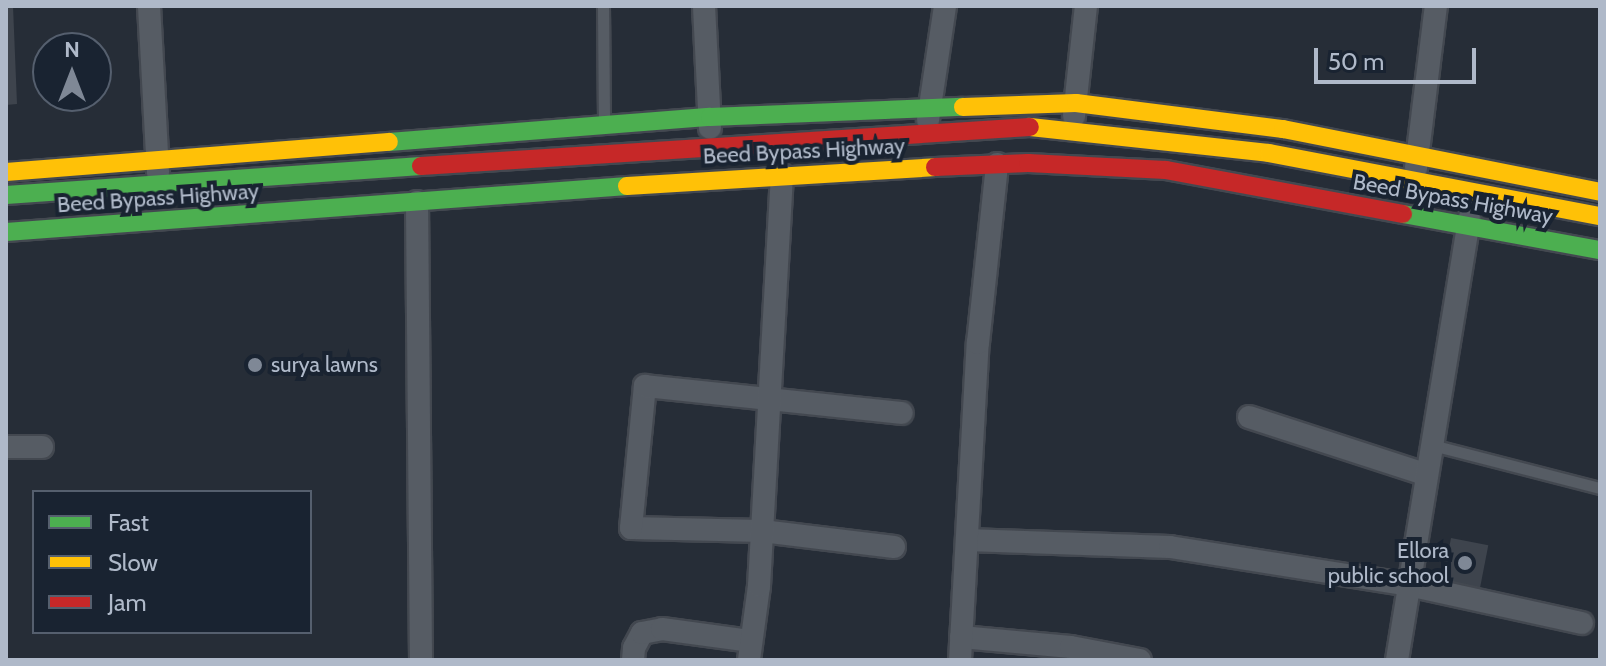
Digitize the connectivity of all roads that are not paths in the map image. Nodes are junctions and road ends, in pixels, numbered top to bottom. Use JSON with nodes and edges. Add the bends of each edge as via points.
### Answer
{"nodes":[{"id":1,"x":149,"y":6,"type":"edge"},
{"id":2,"x":603,"y":6,"type":"edge"},
{"id":3,"x":704,"y":6,"type":"edge"},
{"id":4,"x":945,"y":6,"type":"edge"},
{"id":5,"x":1086,"y":6,"type":"edge"},
{"id":6,"x":1436,"y":6,"type":"edge"},
{"id":7,"x":1076,"y":103,"type":"junction"},
{"id":8,"x":930,"y":107,"type":"junction"},
{"id":9,"x":710,"y":117,"type":"junction"},
{"id":10,"x":604,"y":127,"type":"junction"},
{"id":11,"x":1073,"y":131,"type":"junction"},
{"id":12,"x":926,"y":133,"type":"junction"},
{"id":13,"x":711,"y":145,"type":"junction"},
{"id":14,"x":604,"y":153,"type":"junction"},
{"id":15,"x":1418,"y":158,"type":"junction"},
{"id":16,"x":157,"y":159,"type":"junction"},
{"id":17,"x":6,"y":172,"type":"edge"},
{"id":18,"x":996,"y":172,"type":"junction"},
{"id":19,"x":1415,"y":181,"type":"junction"},
{"id":20,"x":782,"y":182,"type":"junction"},
{"id":21,"x":158,"y":184,"type":"junction"},
{"id":22,"x":1474,"y":192,"type":"junction"},
{"id":23,"x":1600,"y":192,"type":"edge"},
{"id":24,"x":6,"y":195,"type":"edge"},
{"id":25,"x":417,"y":211,"type":"junction"},
{"id":26,"x":1600,"y":216,"type":"edge"},
{"id":27,"x":6,"y":232,"type":"edge"},
{"id":28,"x":1467,"y":232,"type":"junction"},
{"id":29,"x":6,"y":249,"type":"edge"},
{"id":30,"x":1600,"y":250,"type":"edge"},
{"id":31,"x":1600,"y":265,"type":"edge"},
{"id":32,"x":771,"y":400,"type":"junction"},
{"id":33,"x":902,"y":413,"type":"dead end"},
{"id":34,"x":1249,"y":417,"type":"dead end"},
{"id":35,"x":1432,"y":445,"type":"junction"},
{"id":36,"x":6,"y":447,"type":"edge"},
{"id":37,"x":42,"y":447,"type":"dead end"},
{"id":38,"x":1427,"y":475,"type":"junction"},
{"id":39,"x":1600,"y":488,"type":"edge"},
{"id":40,"x":762,"y":531,"type":"junction"},
{"id":41,"x":967,"y":540,"type":"junction"},
{"id":42,"x":894,"y":547,"type":"dead end"},
{"id":43,"x":1409,"y":585,"type":"junction"},
{"id":44,"x":1582,"y":623,"type":"dead end"},
{"id":45,"x":961,"y":637,"type":"junction"},
{"id":46,"x":750,"y":650,"type":"edge"},
{"id":47,"x":421,"y":660,"type":"edge"},
{"id":48,"x":633,"y":660,"type":"edge"},
{"id":49,"x":960,"y":660,"type":"edge"},
{"id":50,"x":1140,"y":660,"type":"edge"},
{"id":51,"x":1397,"y":660,"type":"edge"}],
"edges":[{"from":1,"to":16,"type":"street"},
{"from":2,"to":10,"type":"lane"},
{"from":3,"to":9,"type":"street"},
{"from":4,"to":8,"type":"street"},
{"from":5,"to":7,"type":"street"},
{"from":6,"to":15,"type":"street"},
{"from":7,"to":8,"type":"main road"},
{"from":7,"to":11,"type":"street"},
{"from":7,"to":15,"type":"main road","via":[[1283,129]]},
{"from":8,"to":9,"type":"main road"},
{"from":8,"to":12,"type":"street"},
{"from":9,"to":10,"type":"main road"},
{"from":9,"to":13,"type":"street"},
{"from":10,"to":14,"type":"lane"},
{"from":10,"to":16,"type":"main road"},
{"from":11,"to":12,"type":"main road","name":"Beed Bypass Highway","via":[[1035,127]]},
{"from":11,"to":19,"type":"main road","name":"Beed Bypass Highway","via":[[1269,153]]},
{"from":12,"to":13,"type":"main road","name":"Beed Bypass Highway"},
{"from":13,"to":14,"type":"main road","name":"Beed Bypass Highway"},
{"from":14,"to":21,"type":"main road","name":"Beed Bypass Highway"},
{"from":15,"to":19,"type":"street"},
{"from":15,"to":23,"type":"main road"},
{"from":16,"to":17,"type":"main road"},
{"from":16,"to":21,"type":"street"},
{"from":18,"to":20,"type":"main road","name":"Beed Bypass Highway"},
{"from":18,"to":28,"type":"main road","name":"Beed Bypass Highway","via":[[1166,170]]},
{"from":18,"to":41,"type":"street","via":[[978,343]]},
{"from":19,"to":22,"type":"main road","name":"Beed Bypass Highway"},
{"from":20,"to":25,"type":"main road","name":"Beed Bypass Highway"},
{"from":20,"to":32,"type":"street"},
{"from":21,"to":24,"type":"main road","name":"Beed Bypass Highway"},
{"from":22,"to":26,"type":"main road","name":"Beed Bypass Highway"},
{"from":22,"to":28,"type":"street"},
{"from":25,"to":27,"type":"main road","name":"Beed Bypass Highway"},
{"from":25,"to":29,"type":"main road"},
{"from":25,"to":47,"type":"street"},
{"from":28,"to":30,"type":"main road","name":"Beed Bypass Highway"},
{"from":28,"to":31,"type":"main road"},
{"from":28,"to":35,"type":"street"},
{"from":32,"to":33,"type":"street"},
{"from":32,"to":40,"type":"street"},
{"from":32,"to":40,"type":"street","via":[[645,386],[631,528]]},
{"from":34,"to":38,"type":"street"},
{"from":35,"to":38,"type":"street"},
{"from":35,"to":39,"type":"lane"},
{"from":36,"to":37,"type":"street"},
{"from":38,"to":43,"type":"street"},
{"from":40,"to":42,"type":"street"},
{"from":40,"to":46,"type":"street"},
{"from":41,"to":43,"type":"street","via":[[1170,547]]},
{"from":41,"to":45,"type":"street"},
{"from":43,"to":44,"type":"street"},
{"from":43,"to":51,"type":"street"},
{"from":45,"to":49,"type":"street"},
{"from":45,"to":50,"type":"street","via":[[1071,647]]},
{"from":46,"to":48,"type":"street","via":[[662,629],[642,633]]}]}
